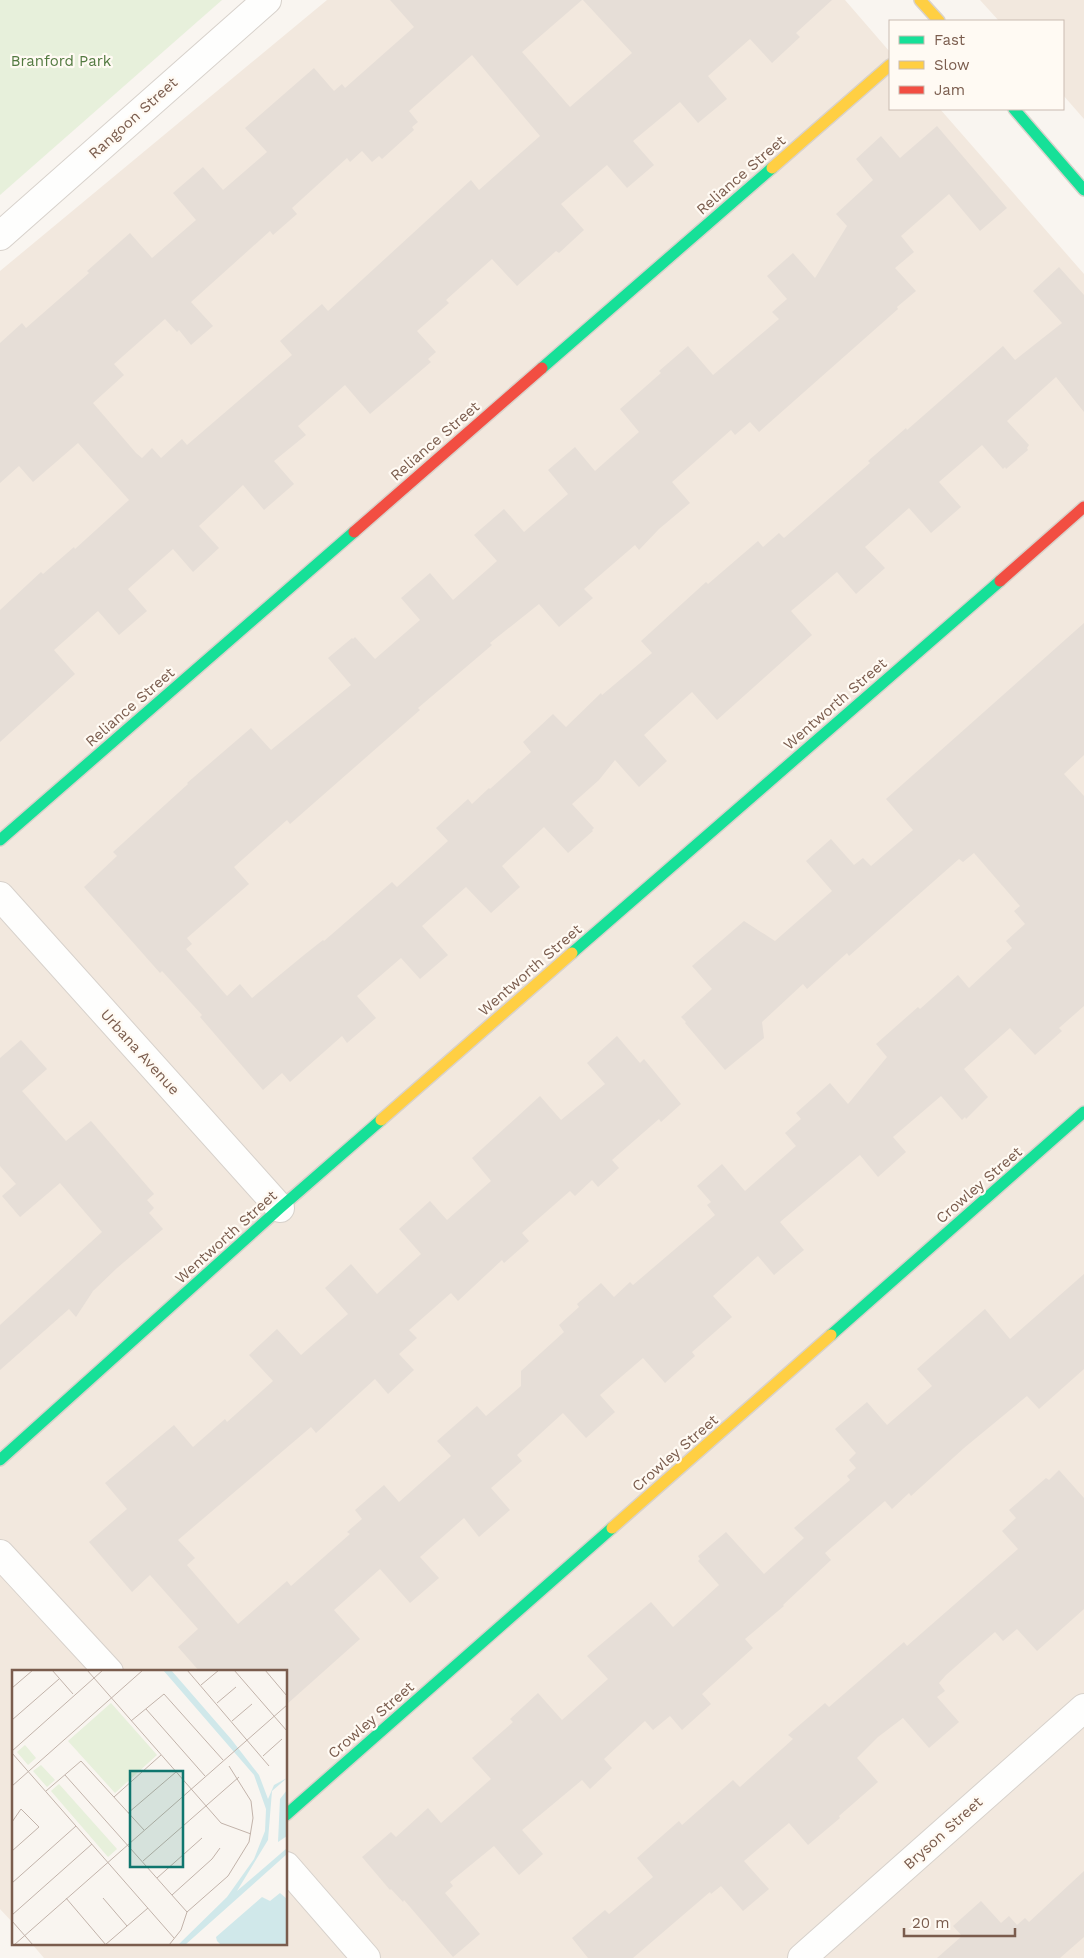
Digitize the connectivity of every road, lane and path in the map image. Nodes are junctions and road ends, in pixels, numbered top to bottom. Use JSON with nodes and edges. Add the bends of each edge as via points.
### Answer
{"nodes":[{"id":1,"x":266,"y":0,"type":"edge"},
{"id":2,"x":920,"y":0,"type":"edge"},
{"id":3,"x":938,"y":20,"type":"edge"},
{"id":4,"x":889,"y":66,"type":"edge"},
{"id":5,"x":1015,"y":110,"type":"edge"},
{"id":6,"x":1084,"y":190,"type":"edge"},
{"id":7,"x":0,"y":236,"type":"edge"},
{"id":8,"x":1084,"y":507,"type":"edge"},
{"id":9,"x":0,"y":840,"type":"edge"},
{"id":10,"x":0,"y":896,"type":"edge"},
{"id":11,"x":1084,"y":1112,"type":"edge"},
{"id":12,"x":280,"y":1208,"type":"junction"},
{"id":13,"x":0,"y":1460,"type":"edge"},
{"id":14,"x":0,"y":1554,"type":"edge"},
{"id":15,"x":107,"y":1670,"type":"edge"},
{"id":16,"x":1084,"y":1708,"type":"edge"},
{"id":17,"x":288,"y":1814,"type":"edge"},
{"id":18,"x":288,"y":1868,"type":"edge"},
{"id":19,"x":366,"y":1958,"type":"edge"},
{"id":20,"x":802,"y":1958,"type":"edge"}],
"edges":[{"from":1,"to":7,"type":"street","name":"Rangoon Street"},
{"from":2,"to":3,"type":"street"},
{"from":4,"to":9,"type":"street","name":"Reliance Street"},
{"from":5,"to":6,"type":"street"},
{"from":8,"to":12,"type":"street","name":"Wentworth Street"},
{"from":10,"to":12,"type":"street","name":"Urbana Avenue"},
{"from":11,"to":17,"type":"street","name":"Crowley Street"},
{"from":12,"to":13,"type":"street","name":"Wentworth Street"},
{"from":14,"to":15,"type":"street"},
{"from":16,"to":20,"type":"street","name":"Bryson Street"},
{"from":18,"to":19,"type":"street"}]}
